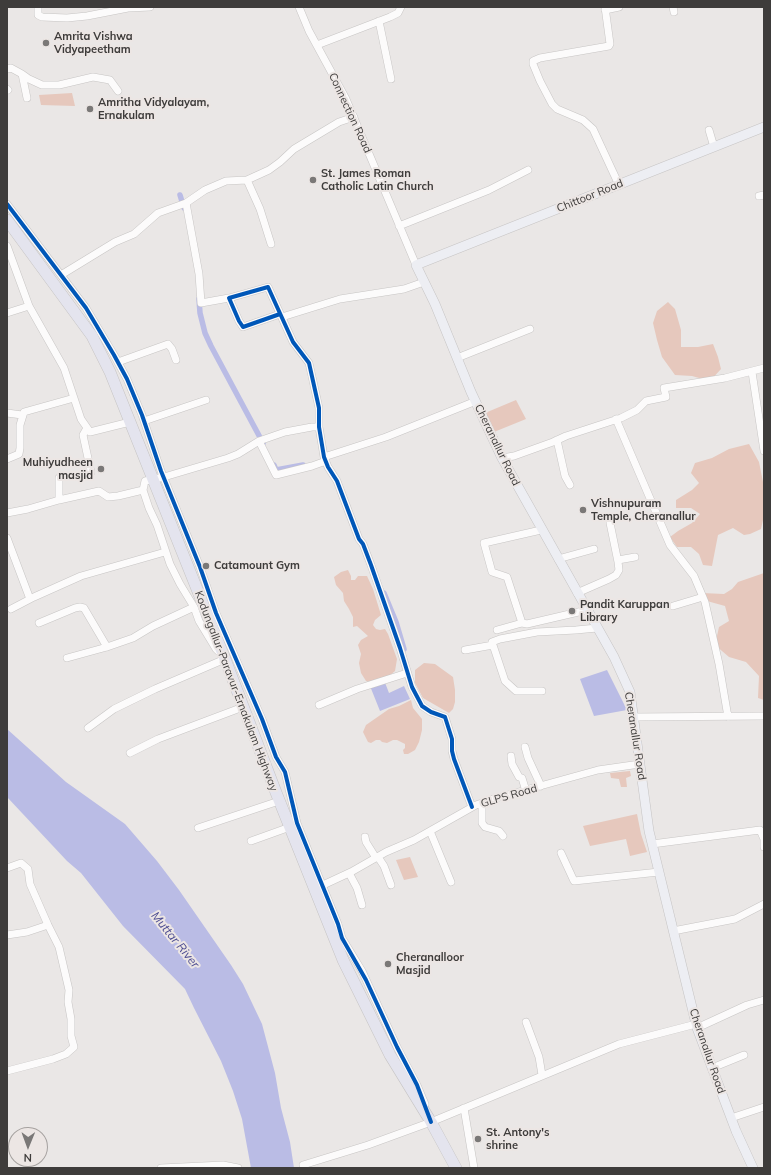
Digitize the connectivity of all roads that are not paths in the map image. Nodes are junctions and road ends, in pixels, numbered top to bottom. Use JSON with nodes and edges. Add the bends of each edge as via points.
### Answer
{"nodes":[{"id":1,"x":38,"y":7,"type":"edge"},
{"id":2,"x":146,"y":7,"type":"edge"},
{"id":3,"x":150,"y":7,"type":"edge"},
{"id":4,"x":299,"y":7,"type":"edge"},
{"id":5,"x":401,"y":7,"type":"edge"},
{"id":6,"x":618,"y":7,"type":"edge"},
{"id":7,"x":605,"y":8,"type":"edge"},
{"id":8,"x":379,"y":21,"type":"junction"},
{"id":9,"x":317,"y":45,"type":"junction"},
{"id":10,"x":7,"y":69,"type":"edge"},
{"id":11,"x":22,"y":74,"type":"junction"},
{"id":12,"x":392,"y":79,"type":"dead end"},
{"id":13,"x":118,"y":91,"type":"dead end"},
{"id":14,"x":27,"y":98,"type":"dead end"},
{"id":15,"x":354,"y":117,"type":"junction"},
{"id":16,"x":764,"y":127,"type":"edge"},
{"id":17,"x":709,"y":130,"type":"dead end"},
{"id":18,"x":714,"y":147,"type":"junction"},
{"id":19,"x":528,"y":170,"type":"dead end"},
{"id":20,"x":247,"y":180,"type":"junction"},
{"id":21,"x":619,"y":184,"type":"junction"},
{"id":22,"x":7,"y":204,"type":"edge"},
{"id":23,"x":184,"y":204,"type":"junction"},
{"id":24,"x":7,"y":220,"type":"edge"},
{"id":25,"x":399,"y":226,"type":"junction"},
{"id":26,"x":271,"y":244,"type":"dead end"},
{"id":27,"x":7,"y":246,"type":"edge"},
{"id":28,"x":416,"y":265,"type":"junction"},
{"id":29,"x":62,"y":275,"type":"junction"},
{"id":30,"x":424,"y":282,"type":"junction"},
{"id":31,"x":229,"y":298,"type":"junction"},
{"id":32,"x":29,"y":306,"type":"junction"},
{"id":33,"x":7,"y":313,"type":"edge"},
{"id":34,"x":281,"y":316,"type":"junction"},
{"id":35,"x":530,"y":329,"type":"dead end"},
{"id":36,"x":457,"y":358,"type":"junction"},
{"id":37,"x":176,"y":360,"type":"dead end"},
{"id":38,"x":118,"y":362,"type":"junction"},
{"id":39,"x":764,"y":368,"type":"edge"},
{"id":40,"x":752,"y":372,"type":"junction"},
{"id":41,"x":74,"y":398,"type":"junction"},
{"id":42,"x":206,"y":400,"type":"dead end"},
{"id":43,"x":476,"y":401,"type":"junction"},
{"id":44,"x":7,"y":413,"type":"edge"},
{"id":45,"x":22,"y":415,"type":"junction"},
{"id":46,"x":616,"y":419,"type":"junction"},
{"id":47,"x":144,"y":421,"type":"junction"},
{"id":48,"x":130,"y":422,"type":"junction"},
{"id":49,"x":319,"y":427,"type":"junction"},
{"id":50,"x":87,"y":428,"type":"junction"},
{"id":51,"x":260,"y":440,"type":"junction"},
{"id":52,"x":557,"y":440,"type":"junction"},
{"id":53,"x":764,"y":451,"type":"edge"},
{"id":54,"x":502,"y":458,"type":"junction"},
{"id":55,"x":7,"y":459,"type":"edge"},
{"id":56,"x":325,"y":459,"type":"junction"},
{"id":57,"x":91,"y":472,"type":"dead end"},
{"id":58,"x":58,"y":478,"type":"dead end"},
{"id":59,"x":158,"y":478,"type":"junction"},
{"id":60,"x":570,"y":484,"type":"dead end"},
{"id":61,"x":143,"y":490,"type":"junction"},
{"id":62,"x":59,"y":500,"type":"junction"},
{"id":63,"x":7,"y":513,"type":"edge"},
{"id":64,"x":610,"y":523,"type":"dead end"},
{"id":65,"x":541,"y":530,"type":"junction"},
{"id":66,"x":7,"y":538,"type":"edge"},
{"id":67,"x":594,"y":549,"type":"dead end"},
{"id":68,"x":166,"y":552,"type":"junction"},
{"id":69,"x":635,"y":557,"type":"dead end"},
{"id":70,"x":558,"y":559,"type":"junction"},
{"id":71,"x":618,"y":560,"type":"junction"},
{"id":72,"x":577,"y":593,"type":"junction"},
{"id":73,"x":703,"y":597,"type":"junction"},
{"id":74,"x":30,"y":599,"type":"junction"},
{"id":75,"x":673,"y":606,"type":"dead end"},
{"id":76,"x":194,"y":607,"type":"junction"},
{"id":77,"x":12,"y":609,"type":"dead end"},
{"id":78,"x":587,"y":610,"type":"junction"},
{"id":79,"x":39,"y":623,"type":"dead end"},
{"id":80,"x":522,"y":624,"type":"junction"},
{"id":81,"x":597,"y":628,"type":"junction"},
{"id":82,"x":498,"y":630,"type":"dead end"},
{"id":83,"x":494,"y":645,"type":"junction"},
{"id":84,"x":107,"y":647,"type":"junction"},
{"id":85,"x":466,"y":650,"type":"dead end"},
{"id":86,"x":224,"y":657,"type":"junction"},
{"id":87,"x":67,"y":658,"type":"dead end"},
{"id":88,"x":407,"y":673,"type":"junction"},
{"id":89,"x":542,"y":691,"type":"dead end"},
{"id":90,"x":319,"y":705,"type":"dead end"},
{"id":91,"x":243,"y":707,"type":"junction"},
{"id":92,"x":764,"y":716,"type":"edge"},
{"id":93,"x":634,"y":717,"type":"junction"},
{"id":94,"x":728,"y":717,"type":"junction"},
{"id":95,"x":88,"y":728,"type":"dead end"},
{"id":96,"x":525,"y":747,"type":"dead end"},
{"id":97,"x":130,"y":753,"type":"dead end"},
{"id":98,"x":511,"y":756,"type":"dead end"},
{"id":99,"x":640,"y":764,"type":"junction"},
{"id":100,"x":541,"y":786,"type":"junction"},
{"id":101,"x":526,"y":791,"type":"junction"},
{"id":102,"x":279,"y":801,"type":"junction"},
{"id":103,"x":475,"y":805,"type":"junction"},
{"id":104,"x":290,"y":827,"type":"junction"},
{"id":105,"x":198,"y":828,"type":"dead end"},
{"id":106,"x":430,"y":831,"type":"junction"},
{"id":107,"x":503,"y":836,"type":"dead end"},
{"id":108,"x":365,"y":837,"type":"dead end"},
{"id":109,"x":251,"y":841,"type":"dead end"},
{"id":110,"x":652,"y":844,"type":"junction"},
{"id":111,"x":764,"y":847,"type":"edge"},
{"id":112,"x":561,"y":853,"type":"dead end"},
{"id":113,"x":377,"y":857,"type":"junction"},
{"id":114,"x":7,"y":868,"type":"edge"},
{"id":115,"x":659,"y":872,"type":"junction"},
{"id":116,"x":349,"y":873,"type":"junction"},
{"id":117,"x":451,"y":882,"type":"dead end"},
{"id":118,"x":391,"y":884,"type":"dead end"},
{"id":119,"x":323,"y":885,"type":"junction"},
{"id":120,"x":764,"y":904,"type":"edge"},
{"id":121,"x":362,"y":905,"type":"dead end"},
{"id":122,"x":48,"y":925,"type":"junction"},
{"id":123,"x":673,"y":931,"type":"junction"},
{"id":124,"x":7,"y":935,"type":"edge"},
{"id":125,"x":764,"y":1000,"type":"edge"},
{"id":126,"x":526,"y":1022,"type":"dead end"},
{"id":127,"x":697,"y":1026,"type":"junction"},
{"id":128,"x":744,"y":1055,"type":"dead end"},
{"id":129,"x":712,"y":1068,"type":"junction"},
{"id":130,"x":7,"y":1071,"type":"edge"},
{"id":131,"x":542,"y":1075,"type":"junction"},
{"id":132,"x":764,"y":1107,"type":"edge"},
{"id":133,"x":464,"y":1108,"type":"junction"},
{"id":134,"x":731,"y":1118,"type":"junction"},
{"id":135,"x":431,"y":1122,"type":"junction"},
{"id":136,"x":303,"y":1165,"type":"dead end"},
{"id":137,"x":161,"y":1168,"type":"edge"},
{"id":138,"x":238,"y":1168,"type":"edge"},
{"id":139,"x":456,"y":1168,"type":"edge"},
{"id":140,"x":474,"y":1168,"type":"edge"},
{"id":141,"x":752,"y":1168,"type":"edge"}],
"edges":[{"from":1,"to":2,"type":"street","via":[[38,15],[42,17],[67,18]]},
{"from":2,"to":3,"type":"street"},
{"from":4,"to":9,"type":"street","name":"Connection Road"},
{"from":5,"to":8,"type":"street","via":[[398,13]]},
{"from":6,"to":7,"type":"street"},
{"from":7,"to":21,"type":"street","via":[[609,46],[540,58],[532,64],[552,104],[593,129]]},
{"from":8,"to":9,"type":"street"},
{"from":8,"to":12,"type":"street"},
{"from":9,"to":15,"type":"street","name":"Connection Road"},
{"from":10,"to":11,"type":"street","via":[[11,68]]},
{"from":11,"to":13,"type":"street","via":[[42,84],[65,84],[93,78],[110,80]]},
{"from":11,"to":14,"type":"street"},
{"from":15,"to":20,"type":"street","via":[[339,122],[305,142],[269,170]]},
{"from":15,"to":25,"type":"street","name":"Connection Road"},
{"from":16,"to":18,"type":"main road","name":"Chittoor Road"},
{"from":17,"to":18,"type":"street"},
{"from":18,"to":21,"type":"main road","name":"Chittoor Road"},
{"from":19,"to":25,"type":"street","via":[[489,190]]},
{"from":20,"to":23,"type":"street","via":[[226,181],[205,190]]},
{"from":20,"to":26,"type":"street"},
{"from":21,"to":28,"type":"main road","name":"Chittoor Road"},
{"from":22,"to":29,"type":"street"},
{"from":23,"to":29,"type":"street","via":[[158,213],[134,234],[115,242]]},
{"from":23,"to":31,"type":"street","via":[[199,274],[201,304]]},
{"from":24,"to":48,"type":"highway","name":"Kodungallur-Paravur-Ernakulam Highway","via":[[92,336]]},
{"from":25,"to":28,"type":"street","name":"Connection Road"},
{"from":27,"to":32,"type":"street"},
{"from":28,"to":30,"type":"main road","name":"Cheranallur Road"},
{"from":29,"to":38,"type":"street","via":[[86,308]]},
{"from":30,"to":34,"type":"street","via":[[404,290],[340,299]]},
{"from":30,"to":36,"type":"main road","name":"Cheranallur Road"},
{"from":31,"to":34,"type":"street","via":[[243,327]]},
{"from":31,"to":34,"type":"street","via":[[268,287]]},
{"from":32,"to":33,"type":"street"},
{"from":32,"to":41,"type":"street","via":[[64,368]]},
{"from":34,"to":49,"type":"street","via":[[293,342],[309,363],[319,408]]},
{"from":35,"to":36,"type":"street"},
{"from":36,"to":43,"type":"main road","name":"Cheranallur Road"},
{"from":37,"to":38,"type":"street","via":[[168,344]]},
{"from":38,"to":47,"type":"street"},
{"from":39,"to":40,"type":"street"},
{"from":40,"to":46,"type":"street","via":[[664,388],[666,397],[646,402],[637,410]]},
{"from":40,"to":53,"type":"street"},
{"from":41,"to":45,"type":"street","via":[[28,410]]},
{"from":41,"to":50,"type":"street"},
{"from":42,"to":47,"type":"street"},
{"from":43,"to":54,"type":"main road","name":"Cheranallur Road"},
{"from":43,"to":56,"type":"street"},
{"from":44,"to":45,"type":"street"},
{"from":45,"to":55,"type":"street","via":[[19,454]]},
{"from":46,"to":52,"type":"street"},
{"from":46,"to":73,"type":"street","via":[[670,545],[694,576]]},
{"from":47,"to":59,"type":"street"},
{"from":48,"to":50,"type":"street","via":[[90,432]]},
{"from":48,"to":59,"type":"highway","name":"Kodungallur-Paravur-Ernakulam Highway"},
{"from":49,"to":51,"type":"street","via":[[285,432]]},
{"from":49,"to":56,"type":"street"},
{"from":50,"to":57,"type":"street","via":[[83,435]]},
{"from":51,"to":56,"type":"street","via":[[276,475],[312,466]]},
{"from":51,"to":59,"type":"street","via":[[228,458]]},
{"from":52,"to":54,"type":"street"},
{"from":52,"to":60,"type":"street","via":[[565,476]]},
{"from":54,"to":65,"type":"main road","name":"Cheranallur Road"},
{"from":56,"to":88,"type":"street","via":[[337,480],[363,544]]},
{"from":58,"to":62,"type":"street"},
{"from":59,"to":61,"type":"street","via":[[145,481]]},
{"from":59,"to":86,"type":"highway","name":"Kodungallur-Paravur-Ernakulam Highway"},
{"from":59,"to":119,"type":"street","via":[[200,567],[276,757],[285,772],[297,822]]},
{"from":61,"to":62,"type":"street","via":[[108,497],[98,487]]},
{"from":61,"to":68,"type":"street"},
{"from":62,"to":63,"type":"street"},
{"from":64,"to":71,"type":"street"},
{"from":65,"to":70,"type":"main road","name":"Cheranallur Road"},
{"from":65,"to":80,"type":"street","via":[[484,543],[492,572],[506,577],[509,582]]},
{"from":66,"to":74,"type":"street"},
{"from":67,"to":70,"type":"street"},
{"from":68,"to":74,"type":"street","via":[[81,576]]},
{"from":68,"to":76,"type":"street","via":[[180,584]]},
{"from":69,"to":71,"type":"street"},
{"from":70,"to":72,"type":"main road","name":"Cheranallur Road"},
{"from":71,"to":72,"type":"street","via":[[616,575]]},
{"from":72,"to":78,"type":"main road","name":"Cheranallur Road"},
{"from":73,"to":75,"type":"street"},
{"from":73,"to":94,"type":"street"},
{"from":74,"to":77,"type":"street"},
{"from":76,"to":84,"type":"street","via":[[133,638]]},
{"from":76,"to":86,"type":"street","via":[[216,649]]},
{"from":78,"to":80,"type":"street"},
{"from":78,"to":81,"type":"main road","name":"Cheranallur Road"},
{"from":79,"to":84,"type":"street","via":[[75,608],[84,608]]},
{"from":80,"to":82,"type":"street"},
{"from":81,"to":83,"type":"street","via":[[537,632],[500,639],[492,642]]},
{"from":81,"to":93,"type":"main road","name":"Cheranallur Road","via":[[630,692]]},
{"from":83,"to":85,"type":"street"},
{"from":83,"to":89,"type":"street","via":[[505,681],[516,691]]},
{"from":84,"to":87,"type":"street"},
{"from":86,"to":91,"type":"highway","name":"Kodungallur-Paravur-Ernakulam Highway"},
{"from":86,"to":95,"type":"street","via":[[114,709]]},
{"from":88,"to":90,"type":"street","via":[[357,689]]},
{"from":88,"to":103,"type":"street","via":[[422,706],[445,717],[452,739],[453,755]]},
{"from":91,"to":97,"type":"street","via":[[158,739]]},
{"from":91,"to":102,"type":"highway","name":"Kodungallur-Paravur-Ernakulam Highway"},
{"from":92,"to":94,"type":"street"},
{"from":93,"to":94,"type":"street"},
{"from":93,"to":99,"type":"main road","name":"Cheranallur Road"},
{"from":96,"to":100,"type":"street"},
{"from":98,"to":101,"type":"street","via":[[512,764],[522,778]]},
{"from":99,"to":100,"type":"street","name":"GLPS Road","via":[[598,770]]},
{"from":99,"to":110,"type":"main road","name":"Cheranallur Road"},
{"from":100,"to":101,"type":"street","name":"GLPS Road"},
{"from":101,"to":103,"type":"street","name":"GLPS Road"},
{"from":102,"to":104,"type":"highway","name":"Kodungallur-Paravur-Ernakulam Highway"},
{"from":102,"to":105,"type":"street"},
{"from":103,"to":106,"type":"street","name":"GLPS Road"},
{"from":103,"to":107,"type":"street","via":[[482,823],[499,831]]},
{"from":104,"to":109,"type":"street"},
{"from":104,"to":135,"type":"highway","name":"Kodungallur-Paravur-Ernakulam Highway","via":[[347,967],[390,1055]]},
{"from":106,"to":113,"type":"street","name":"GLPS Road"},
{"from":106,"to":117,"type":"street"},
{"from":108,"to":113,"type":"street"},
{"from":110,"to":111,"type":"street","via":[[760,830]]},
{"from":110,"to":115,"type":"main road","name":"Cheranallur Road"},
{"from":112,"to":115,"type":"street","via":[[574,881]]},
{"from":113,"to":116,"type":"street","name":"GLPS Road"},
{"from":113,"to":118,"type":"street","via":[[384,866]]},
{"from":114,"to":122,"type":"street","via":[[21,863],[28,869],[30,884]]},
{"from":115,"to":123,"type":"main road","name":"Cheranallur Road"},
{"from":116,"to":119,"type":"street","name":"GLPS Road"},
{"from":116,"to":121,"type":"street"},
{"from":119,"to":135,"type":"street","via":[[342,938],[366,980],[417,1085]]},
{"from":120,"to":123,"type":"street","via":[[735,919]]},
{"from":122,"to":124,"type":"street"},
{"from":122,"to":130,"type":"street","via":[[59,948],[69,990],[68,1002],[74,1047],[66,1054],[53,1059]]},
{"from":123,"to":127,"type":"main road","name":"Cheranallur Road"},
{"from":125,"to":127,"type":"street"},
{"from":126,"to":131,"type":"street","via":[[539,1057]]},
{"from":127,"to":129,"type":"main road","name":"Cheranallur Road"},
{"from":127,"to":131,"type":"street","via":[[619,1044]]},
{"from":128,"to":129,"type":"street"},
{"from":129,"to":134,"type":"main road","name":"Cheranallur Road"},
{"from":131,"to":133,"type":"street"},
{"from":132,"to":134,"type":"street"},
{"from":133,"to":135,"type":"street"},
{"from":133,"to":140,"type":"street"},
{"from":134,"to":141,"type":"main road","name":"Cheranallur Road"},
{"from":135,"to":136,"type":"street"},
{"from":135,"to":139,"type":"highway","name":"Kodungallur-Paravur-Ernakulam Highway"},
{"from":137,"to":138,"type":"street","via":[[223,1165]]}]}
